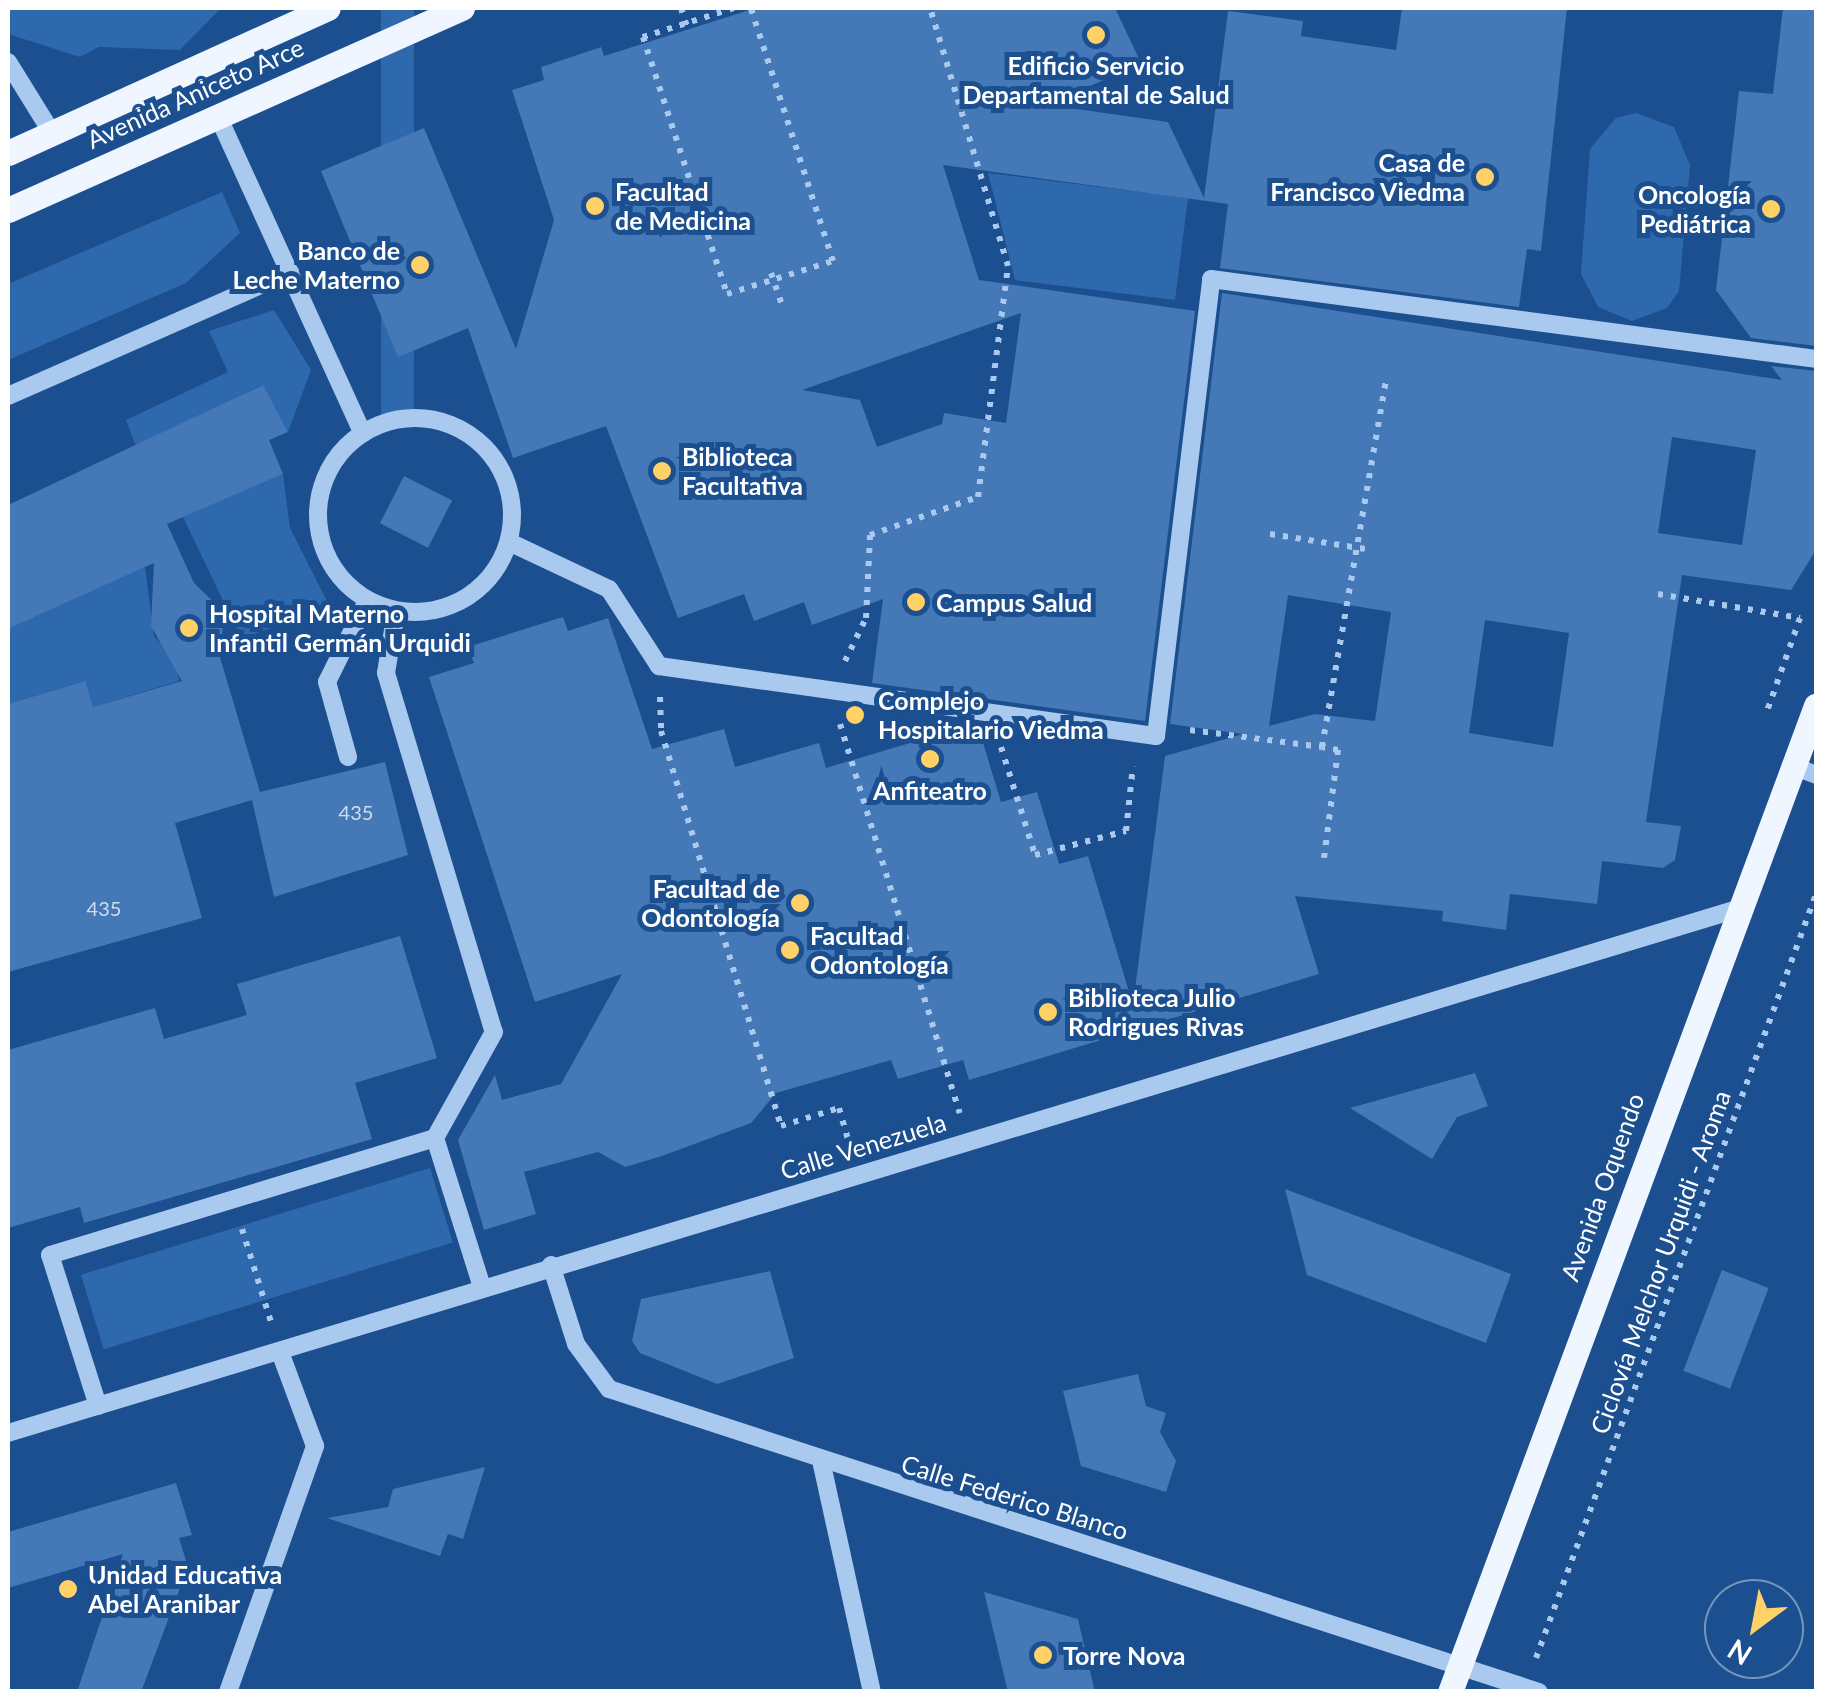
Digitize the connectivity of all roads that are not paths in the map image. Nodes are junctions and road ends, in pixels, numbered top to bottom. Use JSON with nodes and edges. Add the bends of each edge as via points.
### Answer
{"nodes":[{"id":1,"x":328,"y":8,"type":"edge"},
{"id":2,"x":462,"y":8,"type":"edge"},
{"id":3,"x":8,"y":62,"type":"edge"},
{"id":4,"x":218,"y":116,"type":"junction"},
{"id":5,"x":52,"y":132,"type":"junction"},
{"id":6,"x":8,"y":152,"type":"edge"},
{"id":7,"x":8,"y":210,"type":"edge"},
{"id":8,"x":290,"y":272,"type":"junction"},
{"id":9,"x":1816,"y":360,"type":"edge"},
{"id":10,"x":8,"y":396,"type":"edge"},
{"id":11,"x":363,"y":434,"type":"junction"},
{"id":12,"x":509,"y":542,"type":"junction"},
{"id":13,"x":367,"y":601,"type":"junction"},
{"id":14,"x":396,"y":612,"type":"junction"},
{"id":15,"x":1816,"y":706,"type":"edge"},
{"id":16,"x":348,"y":757,"type":"dead end"},
{"id":17,"x":1805,"y":770,"type":"edge"},
{"id":18,"x":1734,"y":910,"type":"junction"},
{"id":19,"x":435,"y":1138,"type":"junction"},
{"id":20,"x":551,"y":1265,"type":"junction"},
{"id":21,"x":482,"y":1287,"type":"junction"},
{"id":22,"x":280,"y":1352,"type":"junction"},
{"id":23,"x":98,"y":1406,"type":"junction"},
{"id":24,"x":8,"y":1433,"type":"edge"},
{"id":25,"x":822,"y":1465,"type":"junction"},
{"id":26,"x":1460,"y":1663,"type":"junction"},
{"id":27,"x":228,"y":1692,"type":"edge"},
{"id":28,"x":872,"y":1692,"type":"edge"},
{"id":29,"x":1450,"y":1692,"type":"edge"},
{"id":30,"x":1539,"y":1692,"type":"edge"}],
"edges":[{"from":1,"to":5,"type":"main road","name":"Avenida Aniceto Arce"},
{"from":2,"to":4,"type":"main road","name":"Avenida Aniceto Arce"},
{"from":3,"to":5,"type":"street"},
{"from":4,"to":7,"type":"main road","name":"Avenida Aniceto Arce"},
{"from":4,"to":8,"type":"street"},
{"from":5,"to":6,"type":"main road","name":"Avenida Aniceto Arce"},
{"from":8,"to":10,"type":"street"},
{"from":8,"to":11,"type":"street"},
{"from":9,"to":12,"type":"street","via":[[1211,279],[1156,736],[659,666],[610,589]]},
{"from":11,"to":12,"type":"street","via":[[408,417],[473,436],[510,491]]},
{"from":11,"to":13,"type":"street","via":[[330,466],[317,526],[326,556]]},
{"from":12,"to":14,"type":"street","via":[[485,585],[457,604]]},
{"from":13,"to":14,"type":"street"},
{"from":13,"to":16,"type":"street","via":[[327,682]]},
{"from":14,"to":19,"type":"street","via":[[386,674],[494,1032]]},
{"from":15,"to":17,"type":"main road","name":"Avenida Oquendo"},
{"from":17,"to":18,"type":"main road","name":"Avenida Oquendo"},
{"from":18,"to":20,"type":"street","name":"Calle Venezuela"},
{"from":18,"to":26,"type":"main road","name":"Avenida Oquendo"},
{"from":19,"to":21,"type":"street"},
{"from":19,"to":23,"type":"street","via":[[50,1255]]},
{"from":20,"to":21,"type":"street","name":"Calle Venezuela"},
{"from":20,"to":25,"type":"street","name":"Calle Federico Blanco","via":[[576,1344],[610,1389]]},
{"from":21,"to":22,"type":"street","name":"Calle Venezuela"},
{"from":22,"to":23,"type":"street","name":"Calle Venezuela"},
{"from":22,"to":27,"type":"street","via":[[315,1446]]},
{"from":23,"to":24,"type":"street","name":"Calle Venezuela"},
{"from":25,"to":26,"type":"street","name":"Calle Federico Blanco"},
{"from":25,"to":28,"type":"street"},
{"from":26,"to":29,"type":"main road","name":"Avenida Oquendo"},
{"from":26,"to":30,"type":"street","name":"Calle Federico Blanco"}]}
